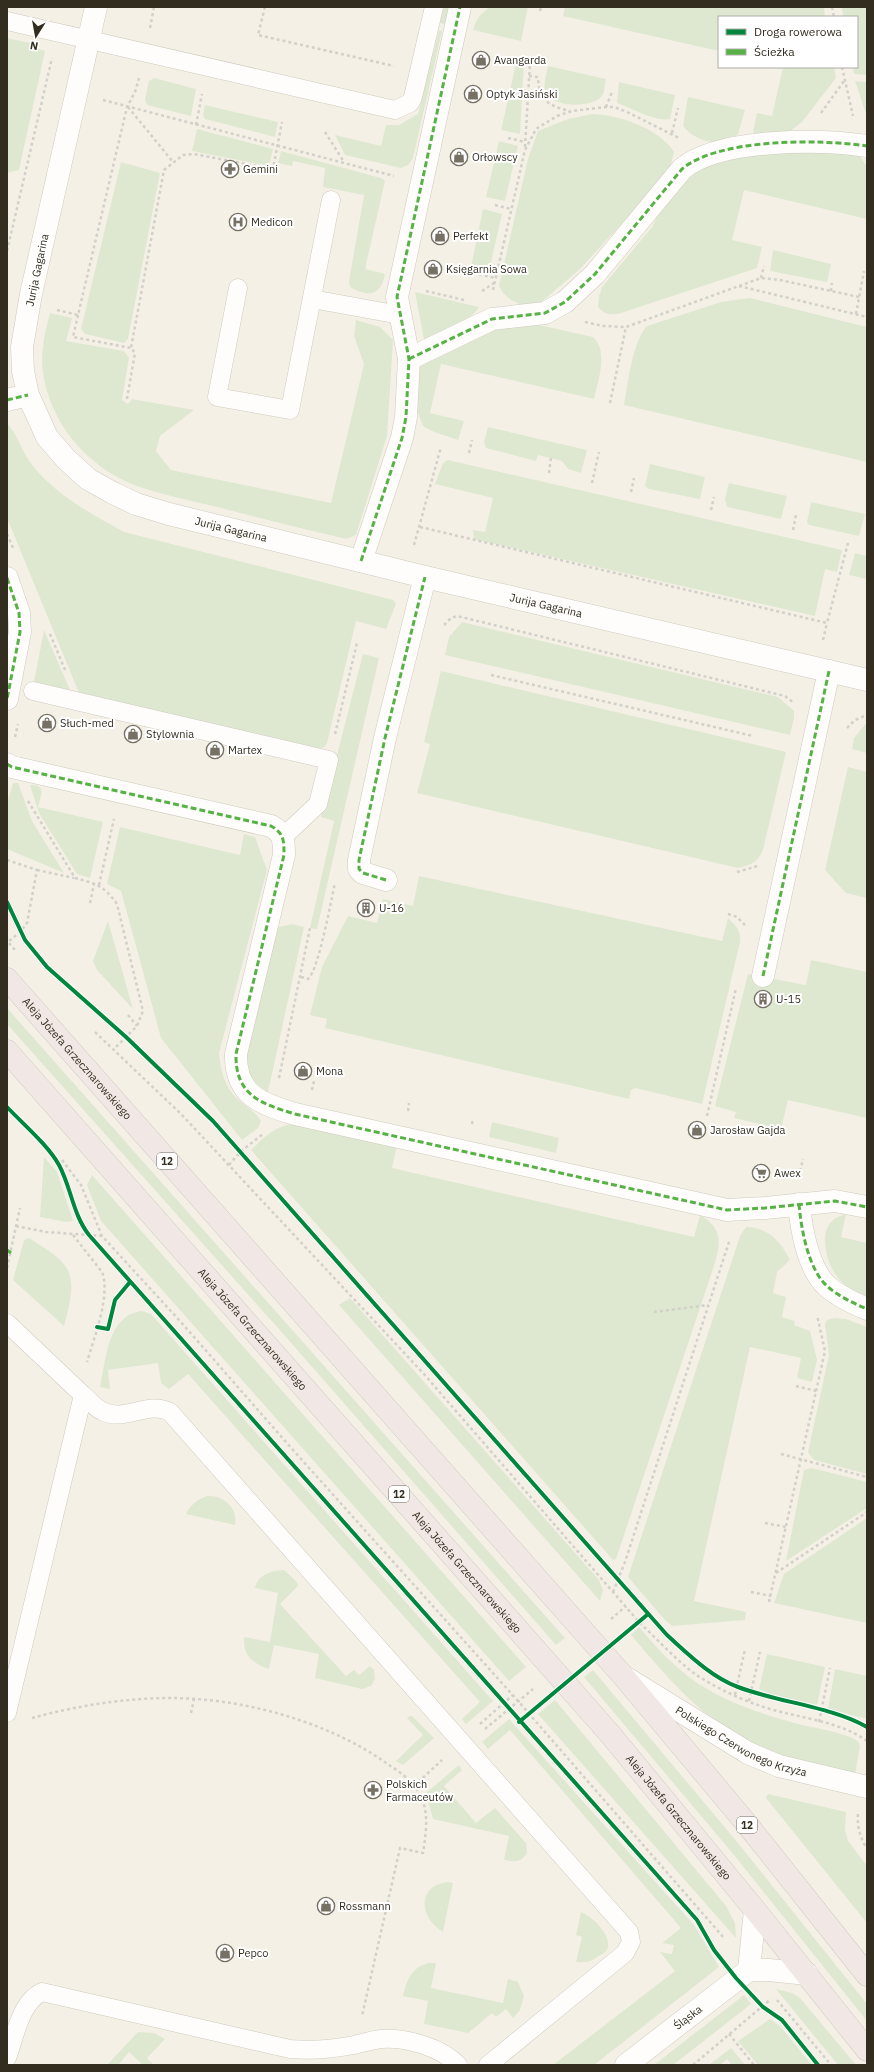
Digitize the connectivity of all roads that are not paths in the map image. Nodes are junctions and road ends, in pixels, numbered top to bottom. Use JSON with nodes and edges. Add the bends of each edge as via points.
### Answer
{"nodes":[{"id":1,"x":96,"y":7,"type":"edge"},
{"id":2,"x":434,"y":7,"type":"edge"},
{"id":3,"x":460,"y":7,"type":"edge"},
{"id":4,"x":7,"y":21,"type":"edge"},
{"id":5,"x":88,"y":39,"type":"junction"},
{"id":6,"x":867,"y":146,"type":"edge"},
{"id":7,"x":330,"y":200,"type":"dead end"},
{"id":8,"x":238,"y":288,"type":"dead end"},
{"id":9,"x":312,"y":299,"type":"junction"},
{"id":10,"x":400,"y":315,"type":"junction"},
{"id":11,"x":409,"y":359,"type":"junction"},
{"id":12,"x":28,"y":395,"type":"junction"},
{"id":13,"x":7,"y":400,"type":"edge"},
{"id":14,"x":361,"y":561,"type":"junction"},
{"id":15,"x":425,"y":577,"type":"junction"},
{"id":16,"x":7,"y":578,"type":"edge"},
{"id":17,"x":829,"y":671,"type":"junction"},
{"id":18,"x":867,"y":680,"type":"edge"},
{"id":19,"x":33,"y":691,"type":"dead end"},
{"id":20,"x":7,"y":699,"type":"edge"},
{"id":21,"x":13,"y":766,"type":"edge"},
{"id":22,"x":283,"y":837,"type":"junction"},
{"id":23,"x":386,"y":880,"type":"dead end"},
{"id":24,"x":763,"y":976,"type":"dead end"},
{"id":25,"x":7,"y":979,"type":"edge"},
{"id":26,"x":7,"y":1051,"type":"edge"},
{"id":27,"x":799,"y":1204,"type":"junction"},
{"id":28,"x":867,"y":1207,"type":"edge"},
{"id":29,"x":867,"y":1309,"type":"edge"},
{"id":30,"x":7,"y":1323,"type":"edge"},
{"id":31,"x":81,"y":1393,"type":"junction"},
{"id":32,"x":624,"y":1677,"type":"junction"},
{"id":33,"x":7,"y":1713,"type":"edge"},
{"id":34,"x":867,"y":1787,"type":"edge"},
{"id":35,"x":755,"y":1910,"type":"junction"},
{"id":36,"x":742,"y":1974,"type":"junction"},
{"id":37,"x":806,"y":1974,"type":"junction"},
{"id":38,"x":867,"y":1975,"type":"edge"},
{"id":39,"x":867,"y":2050,"type":"edge"},
{"id":40,"x":7,"y":2058,"type":"edge"},
{"id":41,"x":458,"y":2065,"type":"edge"},
{"id":42,"x":488,"y":2065,"type":"edge"},
{"id":43,"x":626,"y":2065,"type":"edge"}],
"edges":[{"from":1,"to":5,"type":"street","name":"Jurija Gagarina"},
{"from":2,"to":5,"type":"lane","via":[[413,98],[403,108],[395,110]]},
{"from":3,"to":10,"type":"street","via":[[399,285],[397,297]]},
{"from":4,"to":5,"type":"lane"},
{"from":5,"to":12,"type":"street","name":"Jurija Gagarina","via":[[22,347]]},
{"from":6,"to":11,"type":"street","via":[[809,142],[746,146],[729,148],[692,160],[594,274],[565,302],[545,313],[491,312]]},
{"from":7,"to":9,"type":"lane"},
{"from":8,"to":9,"type":"lane","via":[[218,397],[290,410]]},
{"from":9,"to":10,"type":"lane"},
{"from":10,"to":11,"type":"street"},
{"from":11,"to":14,"type":"street","via":[[406,417],[402,438]]},
{"from":12,"to":13,"type":"street"},
{"from":12,"to":14,"type":"street","name":"Jurija Gagarina","via":[[47,437],[56,448],[88,479],[113,493],[136,504],[169,514]]},
{"from":14,"to":15,"type":"street","name":"Jurija Gagarina"},
{"from":15,"to":17,"type":"street","name":"Jurija Gagarina"},
{"from":15,"to":23,"type":"street","via":[[385,738],[359,860],[359,869],[363,873]]},
{"from":16,"to":20,"type":"street","via":[[19,613],[20,632]]},
{"from":17,"to":18,"type":"street","name":"Jurija Gagarina"},
{"from":17,"to":24,"type":"street"},
{"from":19,"to":22,"type":"lane","via":[[329,760],[318,804]]},
{"from":21,"to":22,"type":"street","via":[[271,826],[280,830]]},
{"from":22,"to":27,"type":"street","via":[[284,855],[236,1054],[239,1080],[249,1094],[273,1108],[295,1114],[732,1210]]},
{"from":25,"to":32,"type":"main road","name":"Aleja Józefa Grzecznarowskiego","number":"12"},
{"from":26,"to":35,"type":"main road","name":"Aleja Józefa Grzecznarowskiego","number":"12","via":[[565,1683]]},
{"from":27,"to":28,"type":"street","via":[[835,1201]]},
{"from":27,"to":29,"type":"street","via":[[803,1234],[816,1270],[826,1286]]},
{"from":30,"to":31,"type":"lane"},
{"from":31,"to":33,"type":"lane"},
{"from":31,"to":42,"type":"lane","via":[[101,1411],[112,1415],[152,1408],[170,1412],[629,1932],[631,1942],[625,1953]]},
{"from":32,"to":34,"type":"street","name":"Polskiego Czerwonego Krzyża","via":[[748,1752],[779,1766]]},
{"from":32,"to":38,"type":"main road","name":"Aleja Józefa Grzecznarowskiego","number":"12","via":[[746,1823]]},
{"from":35,"to":36,"type":"street"},
{"from":35,"to":37,"type":"main road","name":"Aleja Józefa Grzecznarowskiego","number":"12"},
{"from":36,"to":37,"type":"street","via":[[769,1970]]},
{"from":36,"to":43,"type":"street","name":"Śląska"},
{"from":37,"to":39,"type":"main road","name":"Aleja Józefa Grzecznarowskiego","number":"12"},
{"from":40,"to":41,"type":"lane","via":[[24,2012],[35,1995],[42,1992],[290,2049],[355,2045],[379,2039],[397,2040],[429,2047],[447,2055]]}]}
